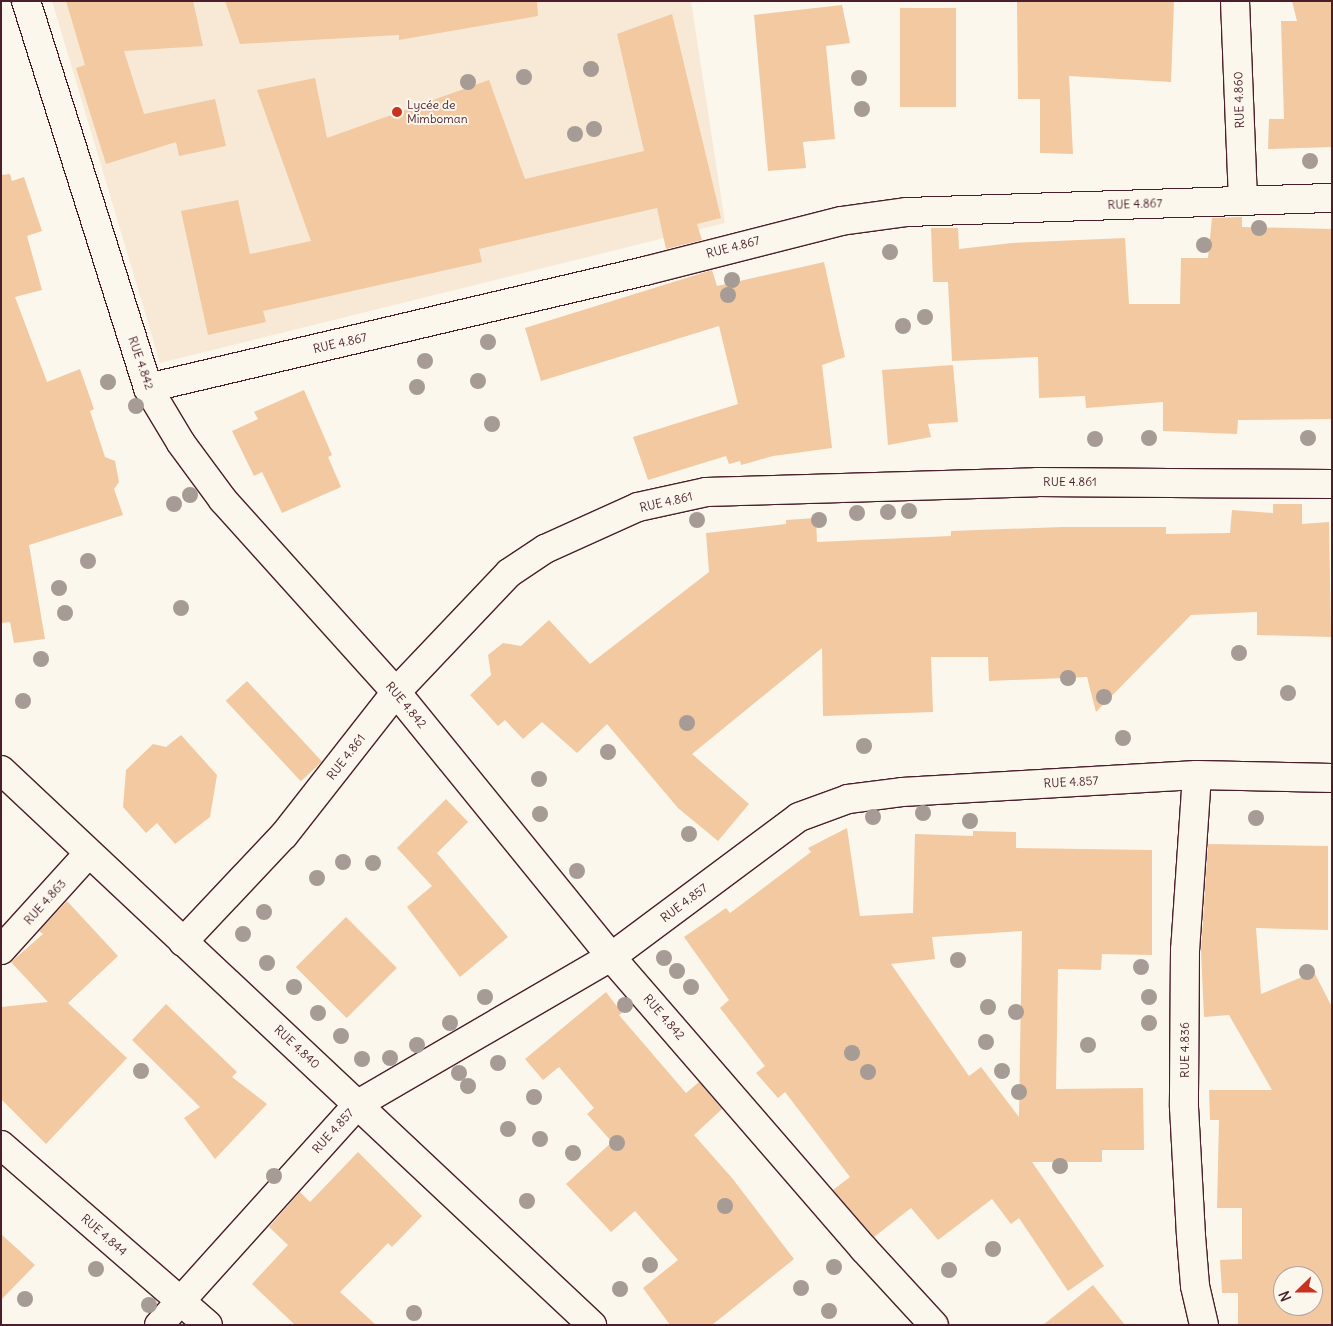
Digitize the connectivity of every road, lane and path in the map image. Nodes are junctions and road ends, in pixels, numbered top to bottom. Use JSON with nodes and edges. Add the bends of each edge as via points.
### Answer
{"nodes":[{"id":1,"x":26,"y":1,"type":"edge"},
{"id":2,"x":1235,"y":1,"type":"edge"},
{"id":3,"x":1332,"y":198,"type":"edge"},
{"id":4,"x":1243,"y":200,"type":"junction"},
{"id":5,"x":148,"y":388,"type":"junction"},
{"id":6,"x":1332,"y":484,"type":"edge"},
{"id":7,"x":396,"y":692,"type":"junction"},
{"id":8,"x":1,"y":770,"type":"edge"},
{"id":9,"x":1198,"y":774,"type":"junction"},
{"id":10,"x":1332,"y":778,"type":"edge"},
{"id":11,"x":88,"y":854,"type":"junction"},
{"id":12,"x":183,"y":942,"type":"junction"},
{"id":13,"x":1,"y":950,"type":"edge"},
{"id":14,"x":611,"y":956,"type":"junction"},
{"id":15,"x":358,"y":1104,"type":"junction"},
{"id":16,"x":1,"y":1145,"type":"edge"},
{"id":17,"x":181,"y":1300,"type":"junction"},
{"id":18,"x":159,"y":1325,"type":"edge"},
{"id":19,"x":208,"y":1325,"type":"edge"},
{"id":20,"x":592,"y":1325,"type":"edge"},
{"id":21,"x":934,"y":1325,"type":"edge"},
{"id":22,"x":1204,"y":1325,"type":"edge"}],
"edges":[{"from":1,"to":5,"type":"street","name":"RUE 4.842"},
{"from":2,"to":4,"type":"street","name":"RUE 4.860"},
{"from":3,"to":4,"type":"street","name":"RUE 4.867"},
{"from":4,"to":5,"type":"street","name":"RUE 4.867","via":[[907,212],[841,221]]},
{"from":5,"to":7,"type":"street","name":"RUE 4.842","via":[[181,443],[222,500]]},
{"from":6,"to":7,"type":"street","name":"RUE 4.861","via":[[1036,482],[706,492],[658,503],[582,530],[545,549],[509,573]]},
{"from":7,"to":12,"type":"street","name":"RUE 4.861","via":[[284,835]]},
{"from":7,"to":14,"type":"street","name":"RUE 4.842"},
{"from":8,"to":11,"type":"street","name":"RUE 4.840"},
{"from":9,"to":10,"type":"street","name":"RUE 4.857"},
{"from":9,"to":14,"type":"street","name":"RUE 4.857","via":[[902,792],[848,799],[799,817]]},
{"from":9,"to":22,"type":"street","name":"RUE 4.836","via":[[1185,950],[1184,1107],[1195,1286]]},
{"from":11,"to":12,"type":"street","name":"RUE 4.840"},
{"from":11,"to":13,"type":"street","name":"RUE 4.863"},
{"from":12,"to":15,"type":"street","name":"RUE 4.840"},
{"from":14,"to":15,"type":"street","name":"RUE 4.857"},
{"from":14,"to":21,"type":"street","name":"RUE 4.842","via":[[864,1249]]},
{"from":15,"to":17,"type":"street","name":"RUE 4.857"},
{"from":15,"to":20,"type":"street","name":"RUE 4.840"},
{"from":16,"to":17,"type":"street","name":"RUE 4.844"},
{"from":17,"to":18,"type":"street","name":"RUE 4.857"},
{"from":17,"to":19,"type":"street","name":"RUE 4.844"}]}
